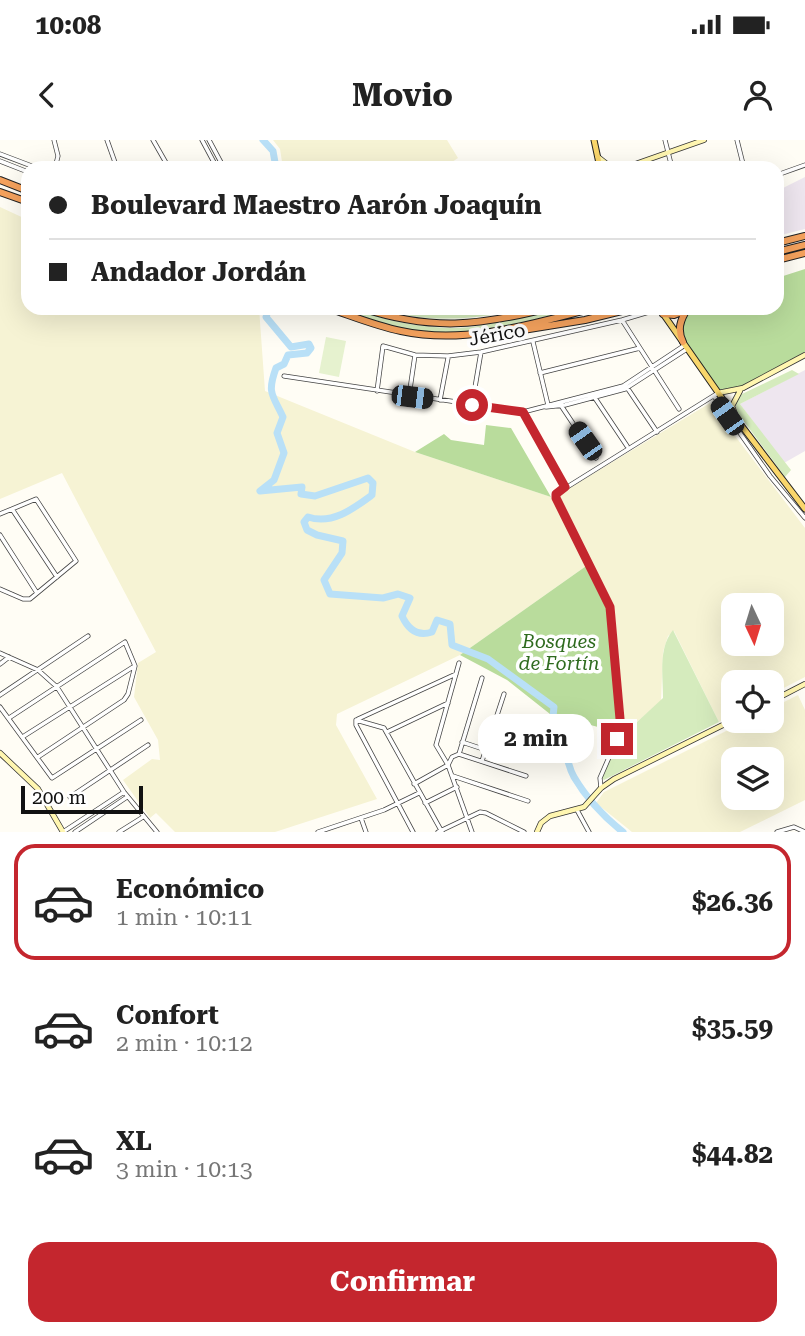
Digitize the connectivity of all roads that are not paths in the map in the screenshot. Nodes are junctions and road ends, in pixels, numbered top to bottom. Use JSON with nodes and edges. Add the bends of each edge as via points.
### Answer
{"nodes":[{"id":1,"x":54,"y":140,"type":"edge"},
{"id":2,"x":107,"y":140,"type":"edge"},
{"id":3,"x":153,"y":140,"type":"edge"},
{"id":4,"x":202,"y":140,"type":"edge"},
{"id":5,"x":209,"y":140,"type":"edge"},
{"id":6,"x":594,"y":140,"type":"edge"},
{"id":7,"x":665,"y":140,"type":"edge"},
{"id":8,"x":704,"y":140,"type":"edge"},
{"id":9,"x":737,"y":140,"type":"edge"},
{"id":10,"x":668,"y":153,"type":"junction"},
{"id":11,"x":0,"y":154,"type":"edge"},
{"id":12,"x":598,"y":157,"type":"junction"},
{"id":13,"x":0,"y":161,"type":"edge"},
{"id":14,"x":57,"y":161,"type":"edge"},
{"id":15,"x":114,"y":161,"type":"edge"},
{"id":16,"x":165,"y":161,"type":"edge"},
{"id":17,"x":213,"y":161,"type":"edge"},
{"id":18,"x":220,"y":161,"type":"edge"},
{"id":19,"x":599,"y":161,"type":"edge"},
{"id":20,"x":603,"y":161,"type":"edge"},
{"id":21,"x":645,"y":161,"type":"edge"},
{"id":22,"x":670,"y":161,"type":"edge"},
{"id":23,"x":742,"y":161,"type":"edge"},
{"id":24,"x":21,"y":162,"type":"edge"},
{"id":25,"x":805,"y":165,"type":"edge"},
{"id":26,"x":21,"y":169,"type":"edge"},
{"id":27,"x":784,"y":172,"type":"edge"},
{"id":28,"x":0,"y":180,"type":"edge"},
{"id":29,"x":21,"y":188,"type":"edge"},
{"id":30,"x":0,"y":192,"type":"edge"},
{"id":31,"x":21,"y":200,"type":"edge"},
{"id":32,"x":805,"y":236,"type":"edge"},
{"id":33,"x":784,"y":241,"type":"edge"},
{"id":34,"x":805,"y":245,"type":"edge"},
{"id":35,"x":784,"y":250,"type":"edge"},
{"id":36,"x":805,"y":253,"type":"edge"},
{"id":37,"x":784,"y":258,"type":"edge"},
{"id":38,"x":351,"y":315,"type":"edge"},
{"id":39,"x":387,"y":315,"type":"edge"},
{"id":40,"x":519,"y":315,"type":"edge"},
{"id":41,"x":563,"y":315,"type":"edge"},
{"id":42,"x":600,"y":315,"type":"edge"},
{"id":43,"x":641,"y":315,"type":"edge"},
{"id":44,"x":664,"y":315,"type":"edge"},
{"id":45,"x":684,"y":315,"type":"edge"},
{"id":46,"x":622,"y":320,"type":"junction"},
{"id":47,"x":476,"y":335,"type":"junction"},
{"id":48,"x":533,"y":342,"type":"junction"},
{"id":49,"x":685,"y":345,"type":"junction"},
{"id":50,"x":640,"y":348,"type":"junction"},
{"id":51,"x":481,"y":352,"type":"junction"},
{"id":52,"x":415,"y":355,"type":"junction"},
{"id":53,"x":805,"y":355,"type":"edge"},
{"id":54,"x":448,"y":356,"type":"junction"},
{"id":55,"x":653,"y":369,"type":"junction"},
{"id":56,"x":540,"y":373,"type":"junction"},
{"id":57,"x":284,"y":376,"type":"dead end"},
{"id":58,"x":626,"y":387,"type":"junction"},
{"id":59,"x":743,"y":388,"type":"junction"},
{"id":60,"x":377,"y":391,"type":"junction"},
{"id":61,"x":716,"y":395,"type":"junction"},
{"id":62,"x":408,"y":396,"type":"junction"},
{"id":63,"x":593,"y":396,"type":"junction"},
{"id":64,"x":440,"y":400,"type":"junction"},
{"id":65,"x":560,"y":404,"type":"junction"},
{"id":66,"x":472,"y":405,"type":"junction"},
{"id":67,"x":548,"y":406,"type":"junction"},
{"id":68,"x":679,"y":409,"type":"dead end"},
{"id":69,"x":523,"y":412,"type":"junction"},
{"id":70,"x":738,"y":421,"type":"junction"},
{"id":71,"x":657,"y":433,"type":"junction"},
{"id":72,"x":627,"y":446,"type":"dead end"},
{"id":73,"x":596,"y":458,"type":"dead end"},
{"id":74,"x":565,"y":487,"type":"junction"},
{"id":75,"x":12,"y":509,"type":"junction"},
{"id":76,"x":805,"y":509,"type":"edge"},
{"id":77,"x":0,"y":514,"type":"edge"},
{"id":78,"x":805,"y":517,"type":"edge"},
{"id":79,"x":0,"y":536,"type":"edge"},
{"id":80,"x":57,"y":577,"type":"junction"},
{"id":81,"x":0,"y":589,"type":"edge"},
{"id":82,"x":37,"y":593,"type":"junction"},
{"id":83,"x":88,"y":636,"type":"dead end"},
{"id":84,"x":0,"y":653,"type":"edge"},
{"id":85,"x":9,"y":657,"type":"junction"},
{"id":86,"x":459,"y":663,"type":"dead end"},
{"id":87,"x":0,"y":664,"type":"edge"},
{"id":88,"x":135,"y":666,"type":"junction"},
{"id":89,"x":38,"y":670,"type":"junction"},
{"id":90,"x":456,"y":674,"type":"junction"},
{"id":91,"x":482,"y":678,"type":"dead end"},
{"id":92,"x":805,"y":684,"type":"edge"},
{"id":93,"x":57,"y":687,"type":"junction"},
{"id":94,"x":504,"y":694,"type":"dead end"},
{"id":95,"x":0,"y":695,"type":"edge"},
{"id":96,"x":784,"y":695,"type":"edge"},
{"id":97,"x":449,"y":703,"type":"junction"},
{"id":98,"x":0,"y":707,"type":"edge"},
{"id":99,"x":70,"y":708,"type":"junction"},
{"id":100,"x":9,"y":718,"type":"junction"},
{"id":101,"x":141,"y":720,"type":"dead end"},
{"id":102,"x":356,"y":720,"type":"junction"},
{"id":103,"x":721,"y":726,"type":"edge"},
{"id":104,"x":82,"y":728,"type":"junction"},
{"id":105,"x":387,"y":732,"type":"junction"},
{"id":106,"x":23,"y":736,"type":"junction"},
{"id":107,"x":463,"y":743,"type":"junction"},
{"id":108,"x":148,"y":745,"type":"dead end"},
{"id":109,"x":96,"y":750,"type":"junction"},
{"id":110,"x":486,"y":750,"type":"junction"},
{"id":111,"x":0,"y":753,"type":"edge"},
{"id":112,"x":459,"y":754,"type":"junction"},
{"id":113,"x":38,"y":757,"type":"junction"},
{"id":114,"x":482,"y":761,"type":"junction"},
{"id":115,"x":448,"y":765,"type":"junction"},
{"id":116,"x":109,"y":771,"type":"junction"},
{"id":117,"x":453,"y":776,"type":"junction"},
{"id":118,"x":526,"y":776,"type":"dead end"},
{"id":119,"x":414,"y":784,"type":"junction"},
{"id":120,"x":457,"y":787,"type":"junction"},
{"id":121,"x":601,"y":789,"type":"junction"},
{"id":122,"x":124,"y":792,"type":"junction"},
{"id":123,"x":419,"y":793,"type":"junction"},
{"id":124,"x":70,"y":797,"type":"dead end"},
{"id":125,"x":127,"y":797,"type":"junction"},
{"id":126,"x":528,"y":801,"type":"dead end"},
{"id":127,"x":398,"y":803,"type":"junction"},
{"id":128,"x":425,"y":803,"type":"junction"},
{"id":129,"x":577,"y":810,"type":"junction"},
{"id":130,"x":143,"y":817,"type":"junction"},
{"id":131,"x":467,"y":817,"type":"junction"},
{"id":132,"x":361,"y":818,"type":"junction"},
{"id":133,"x":338,"y":825,"type":"junction"},
{"id":134,"x":63,"y":832,"type":"edge"},
{"id":135,"x":75,"y":832,"type":"edge"},
{"id":136,"x":119,"y":832,"type":"edge"},
{"id":137,"x":157,"y":832,"type":"edge"},
{"id":138,"x":318,"y":832,"type":"edge"},
{"id":139,"x":340,"y":832,"type":"edge"},
{"id":140,"x":366,"y":832,"type":"edge"},
{"id":141,"x":413,"y":832,"type":"edge"},
{"id":142,"x":440,"y":832,"type":"edge"},
{"id":143,"x":472,"y":832,"type":"edge"},
{"id":144,"x":524,"y":832,"type":"edge"},
{"id":145,"x":537,"y":832,"type":"edge"},
{"id":146,"x":589,"y":832,"type":"edge"},
{"id":147,"x":777,"y":832,"type":"edge"},
{"id":148,"x":805,"y":832,"type":"edge"}],
"edges":[{"from":1,"to":14,"type":"street"},
{"from":2,"to":15,"type":"street"},
{"from":3,"to":16,"type":"street"},
{"from":4,"to":17,"type":"street"},
{"from":5,"to":18,"type":"street"},
{"from":6,"to":12,"type":"main road"},
{"from":7,"to":10,"type":"street"},
{"from":8,"to":10,"type":"street"},
{"from":9,"to":23,"type":"street"},
{"from":10,"to":21,"type":"street"},
{"from":10,"to":22,"type":"street"},
{"from":11,"to":24,"type":"street"},
{"from":12,"to":19,"type":"main road"},
{"from":12,"to":20,"type":"street"},
{"from":13,"to":26,"type":"street"},
{"from":25,"to":27,"type":"street"},
{"from":28,"to":29,"type":"highway"},
{"from":30,"to":31,"type":"highway"},
{"from":32,"to":33,"type":"highway"},
{"from":34,"to":35,"type":"highway"},
{"from":36,"to":37,"type":"highway"},
{"from":38,"to":47,"type":"highway","via":[[402,331]]},
{"from":39,"to":40,"type":"highway","via":[[456,325]]},
{"from":41,"to":47,"type":"highway"},
{"from":42,"to":47,"type":"highway"},
{"from":43,"to":46,"type":"street","name":"Jérico"},
{"from":44,"to":49,"type":"main road"},
{"from":45,"to":49,"type":"highway","via":[[679,335]]},
{"from":46,"to":48,"type":"street","name":"Jérico"},
{"from":46,"to":50,"type":"street"},
{"from":48,"to":51,"type":"street","name":"Jérico"},
{"from":48,"to":56,"type":"street"},
{"from":49,"to":55,"type":"street"},
{"from":49,"to":61,"type":"main road"},
{"from":50,"to":55,"type":"street"},
{"from":50,"to":56,"type":"street"},
{"from":51,"to":54,"type":"street","name":"Jérico"},
{"from":51,"to":66,"type":"street"},
{"from":52,"to":54,"type":"street","name":"Jérico"},
{"from":52,"to":60,"type":"street","name":"Jérico","via":[[383,346]]},
{"from":52,"to":62,"type":"street"},
{"from":53,"to":59,"type":"street"},
{"from":54,"to":64,"type":"street"},
{"from":55,"to":58,"type":"street"},
{"from":55,"to":68,"type":"street"},
{"from":56,"to":67,"type":"street"},
{"from":57,"to":60,"type":"street"},
{"from":58,"to":63,"type":"street"},
{"from":58,"to":71,"type":"street"},
{"from":59,"to":61,"type":"street"},
{"from":59,"to":70,"type":"street","via":[[732,406]]},
{"from":60,"to":62,"type":"street"},
{"from":61,"to":70,"type":"main road"},
{"from":61,"to":71,"type":"street"},
{"from":61,"to":78,"type":"street","via":[[769,476]]},
{"from":62,"to":64,"type":"street"},
{"from":63,"to":65,"type":"street"},
{"from":63,"to":72,"type":"street"},
{"from":64,"to":66,"type":"street"},
{"from":65,"to":67,"type":"street"},
{"from":65,"to":73,"type":"street"},
{"from":66,"to":69,"type":"street"},
{"from":67,"to":69,"type":"street"},
{"from":69,"to":74,"type":"street"},
{"from":70,"to":76,"type":"main road"},
{"from":71,"to":74,"type":"street"},
{"from":74,"to":121,"type":"street","via":[[556,498],[610,607],[621,730],[600,778]]},
{"from":75,"to":77,"type":"street"},
{"from":75,"to":80,"type":"street"},
{"from":75,"to":80,"type":"street","via":[[36,499],[76,561]]},
{"from":79,"to":82,"type":"street"},
{"from":80,"to":82,"type":"street"},
{"from":81,"to":82,"type":"street","via":[[23,599]]},
{"from":83,"to":89,"type":"street"},
{"from":84,"to":85,"type":"street"},
{"from":85,"to":87,"type":"street"},
{"from":85,"to":89,"type":"street"},
{"from":86,"to":90,"type":"street"},
{"from":88,"to":93,"type":"street","via":[[125,642]]},
{"from":88,"to":99,"type":"street"},
{"from":88,"to":104,"type":"street","via":[[124,699]]},
{"from":89,"to":93,"type":"street"},
{"from":89,"to":95,"type":"street"},
{"from":90,"to":97,"type":"street"},
{"from":90,"to":102,"type":"street"},
{"from":91,"to":107,"type":"street"},
{"from":92,"to":96,"type":"street"},
{"from":93,"to":99,"type":"street"},
{"from":93,"to":100,"type":"street"},
{"from":94,"to":110,"type":"street"},
{"from":97,"to":105,"type":"street"},
{"from":97,"to":115,"type":"street","via":[[436,745]]},
{"from":98,"to":100,"type":"street"},
{"from":99,"to":104,"type":"street"},
{"from":99,"to":106,"type":"street"},
{"from":100,"to":106,"type":"street"},
{"from":101,"to":109,"type":"street"},
{"from":102,"to":105,"type":"street"},
{"from":102,"to":127,"type":"street"},
{"from":103,"to":121,"type":"street"},
{"from":104,"to":109,"type":"street"},
{"from":104,"to":113,"type":"street"},
{"from":105,"to":119,"type":"street"},
{"from":106,"to":113,"type":"street"},
{"from":107,"to":110,"type":"street"},
{"from":107,"to":112,"type":"street"},
{"from":108,"to":116,"type":"street"},
{"from":109,"to":113,"type":"street","via":[[52,778]]},
{"from":109,"to":116,"type":"street"},
{"from":110,"to":114,"type":"street"},
{"from":111,"to":134,"type":"street","via":[[38,789]]},
{"from":112,"to":114,"type":"street"},
{"from":112,"to":115,"type":"street"},
{"from":114,"to":118,"type":"street"},
{"from":115,"to":117,"type":"street"},
{"from":115,"to":119,"type":"street"},
{"from":116,"to":122,"type":"street"},
{"from":116,"to":124,"type":"street"},
{"from":117,"to":120,"type":"street"},
{"from":117,"to":126,"type":"street"},
{"from":119,"to":123,"type":"street"},
{"from":120,"to":128,"type":"street"},
{"from":120,"to":131,"type":"street"},
{"from":121,"to":129,"type":"street"},
{"from":122,"to":125,"type":"street"},
{"from":122,"to":134,"type":"street"},
{"from":123,"to":127,"type":"street"},
{"from":123,"to":128,"type":"street"},
{"from":125,"to":130,"type":"street"},
{"from":125,"to":135,"type":"street"},
{"from":127,"to":132,"type":"street"},
{"from":127,"to":141,"type":"street"},
{"from":128,"to":142,"type":"street"},
{"from":129,"to":145,"type":"street","via":[[550,816]]},
{"from":129,"to":146,"type":"street"},
{"from":130,"to":136,"type":"street"},
{"from":130,"to":137,"type":"street"},
{"from":131,"to":142,"type":"street"},
{"from":131,"to":143,"type":"street"},
{"from":131,"to":144,"type":"street","via":[[486,813]]},
{"from":132,"to":133,"type":"street"},
{"from":132,"to":140,"type":"street"},
{"from":133,"to":138,"type":"street"},
{"from":133,"to":139,"type":"street"},
{"from":147,"to":148,"type":"street","via":[[794,827]]}]}
